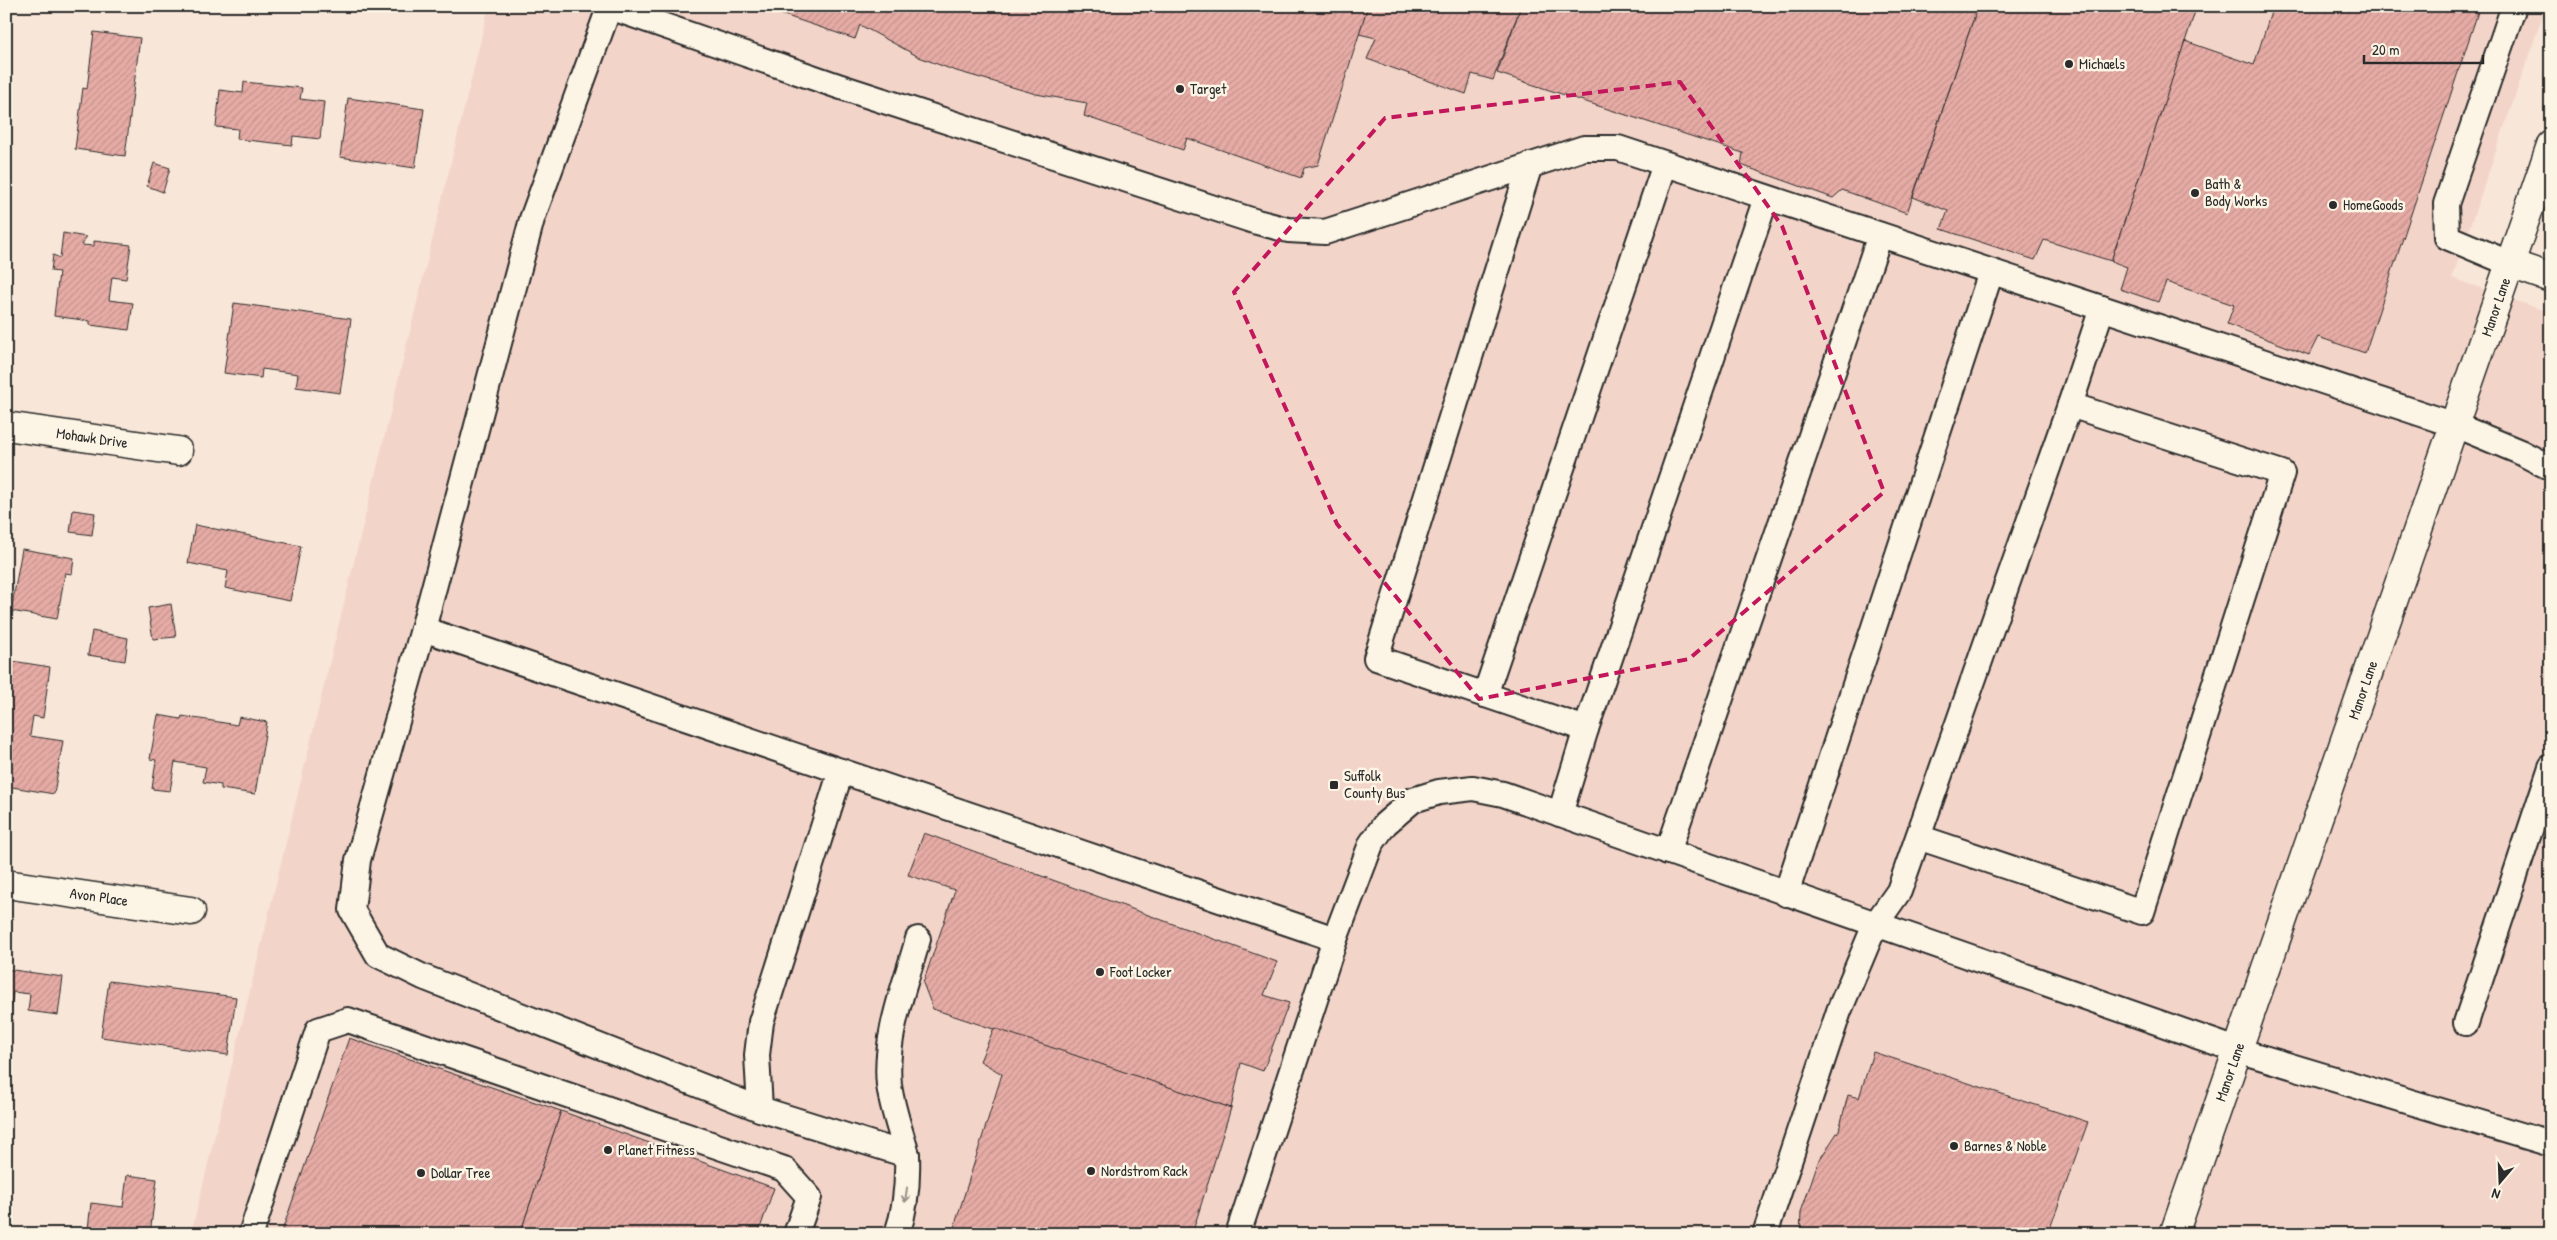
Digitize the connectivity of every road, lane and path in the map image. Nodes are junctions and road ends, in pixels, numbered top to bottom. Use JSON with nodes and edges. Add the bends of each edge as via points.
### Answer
{"nodes":[{"id":1,"x":2514,"y":6,"type":"edge"},
{"id":2,"x":608,"y":7,"type":"edge"},
{"id":3,"x":2551,"y":145,"type":"edge"},
{"id":4,"x":1665,"y":164,"type":"junction"},
{"id":5,"x":1530,"y":165,"type":"junction"},
{"id":6,"x":1766,"y":198,"type":"junction"},
{"id":7,"x":1880,"y":235,"type":"junction"},
{"id":8,"x":2511,"y":264,"type":"junction"},
{"id":9,"x":1991,"y":272,"type":"junction"},
{"id":10,"x":2551,"y":278,"type":"edge"},
{"id":11,"x":2102,"y":308,"type":"junction"},
{"id":12,"x":2070,"y":405,"type":"junction"},
{"id":13,"x":2455,"y":425,"type":"junction"},
{"id":14,"x":6,"y":426,"type":"edge"},
{"id":15,"x":178,"y":451,"type":"dead end"},
{"id":16,"x":2551,"y":468,"type":"edge"},
{"id":17,"x":423,"y":629,"type":"junction"},
{"id":18,"x":1485,"y":695,"type":"junction"},
{"id":19,"x":1586,"y":729,"type":"junction"},
{"id":20,"x":2551,"y":767,"type":"edge"},
{"id":21,"x":841,"y":771,"type":"junction"},
{"id":22,"x":1560,"y":814,"type":"junction"},
{"id":23,"x":1918,"y":837,"type":"junction"},
{"id":24,"x":1668,"y":852,"type":"junction"},
{"id":25,"x":6,"y":884,"type":"edge"},
{"id":26,"x":1786,"y":894,"type":"junction"},
{"id":27,"x":191,"y":911,"type":"dead end"},
{"id":28,"x":1875,"y":925,"type":"junction"},
{"id":29,"x":918,"y":939,"type":"dead end"},
{"id":30,"x":1336,"y":939,"type":"junction"},
{"id":31,"x":2466,"y":1023,"type":"dead end"},
{"id":32,"x":2237,"y":1050,"type":"junction"},
{"id":33,"x":760,"y":1109,"type":"junction"},
{"id":34,"x":2551,"y":1144,"type":"edge"},
{"id":35,"x":907,"y":1155,"type":"junction"},
{"id":36,"x":251,"y":1234,"type":"edge"},
{"id":37,"x":796,"y":1234,"type":"edge"},
{"id":38,"x":897,"y":1234,"type":"edge"},
{"id":39,"x":1238,"y":1234,"type":"edge"},
{"id":40,"x":1765,"y":1234,"type":"edge"},
{"id":41,"x":2174,"y":1234,"type":"edge"}],
"edges":[{"from":1,"to":8,"type":"lane","via":[[2446,204],[2447,237]]},
{"from":2,"to":5,"type":"lane","via":[[838,86],[1288,230],[1325,232]]},
{"from":2,"to":17,"type":"lane","via":[[532,219]]},
{"from":3,"to":8,"type":"street","name":"Manor Lane"},
{"from":4,"to":5,"type":"lane","via":[[1618,148],[1584,148]]},
{"from":4,"to":6,"type":"lane"},
{"from":4,"to":18,"type":"lane"},
{"from":5,"to":18,"type":"lane","via":[[1376,658]]},
{"from":6,"to":7,"type":"lane"},
{"from":6,"to":19,"type":"lane"},
{"from":7,"to":9,"type":"lane"},
{"from":7,"to":24,"type":"lane"},
{"from":8,"to":10,"type":"street"},
{"from":8,"to":13,"type":"street","name":"Manor Lane"},
{"from":9,"to":11,"type":"lane"},
{"from":9,"to":26,"type":"lane"},
{"from":11,"to":12,"type":"lane"},
{"from":11,"to":13,"type":"lane"},
{"from":12,"to":23,"type":"lane"},
{"from":12,"to":23,"type":"lane","via":[[2282,473],[2142,912]]},
{"from":13,"to":16,"type":"lane"},
{"from":13,"to":32,"type":"street","name":"Manor Lane"},
{"from":14,"to":15,"type":"street","name":"Mohawk Drive"},
{"from":17,"to":21,"type":"lane"},
{"from":17,"to":33,"type":"lane","via":[[358,860],[352,910],[378,955],[423,977]]},
{"from":18,"to":19,"type":"lane"},
{"from":19,"to":22,"type":"lane"},
{"from":20,"to":31,"type":"lane"},
{"from":21,"to":30,"type":"lane"},
{"from":21,"to":33,"type":"lane","via":[[761,1022],[757,1056]]},
{"from":22,"to":24,"type":"lane"},
{"from":22,"to":30,"type":"lane","via":[[1503,794],[1473,788],[1440,792],[1414,800],[1384,824],[1371,844]]},
{"from":23,"to":28,"type":"lane","via":[[1899,891]]},
{"from":24,"to":26,"type":"lane"},
{"from":25,"to":27,"type":"street","name":"Avon Place"},
{"from":26,"to":28,"type":"lane"},
{"from":28,"to":32,"type":"lane"},
{"from":28,"to":40,"type":"lane","via":[[1839,1012]]},
{"from":29,"to":35,"type":"lane","via":[[890,1041],[888,1067],[889,1086]]},
{"from":30,"to":39,"type":"lane"},
{"from":32,"to":34,"type":"lane"},
{"from":32,"to":41,"type":"street","name":"Manor Lane"},
{"from":33,"to":35,"type":"lane"},
{"from":35,"to":38,"type":"lane","one_way":true,"via":[[908,1181]]},
{"from":36,"to":37,"type":"lane","via":[[318,1030],[348,1020],[784,1169],[809,1197]]}]}
